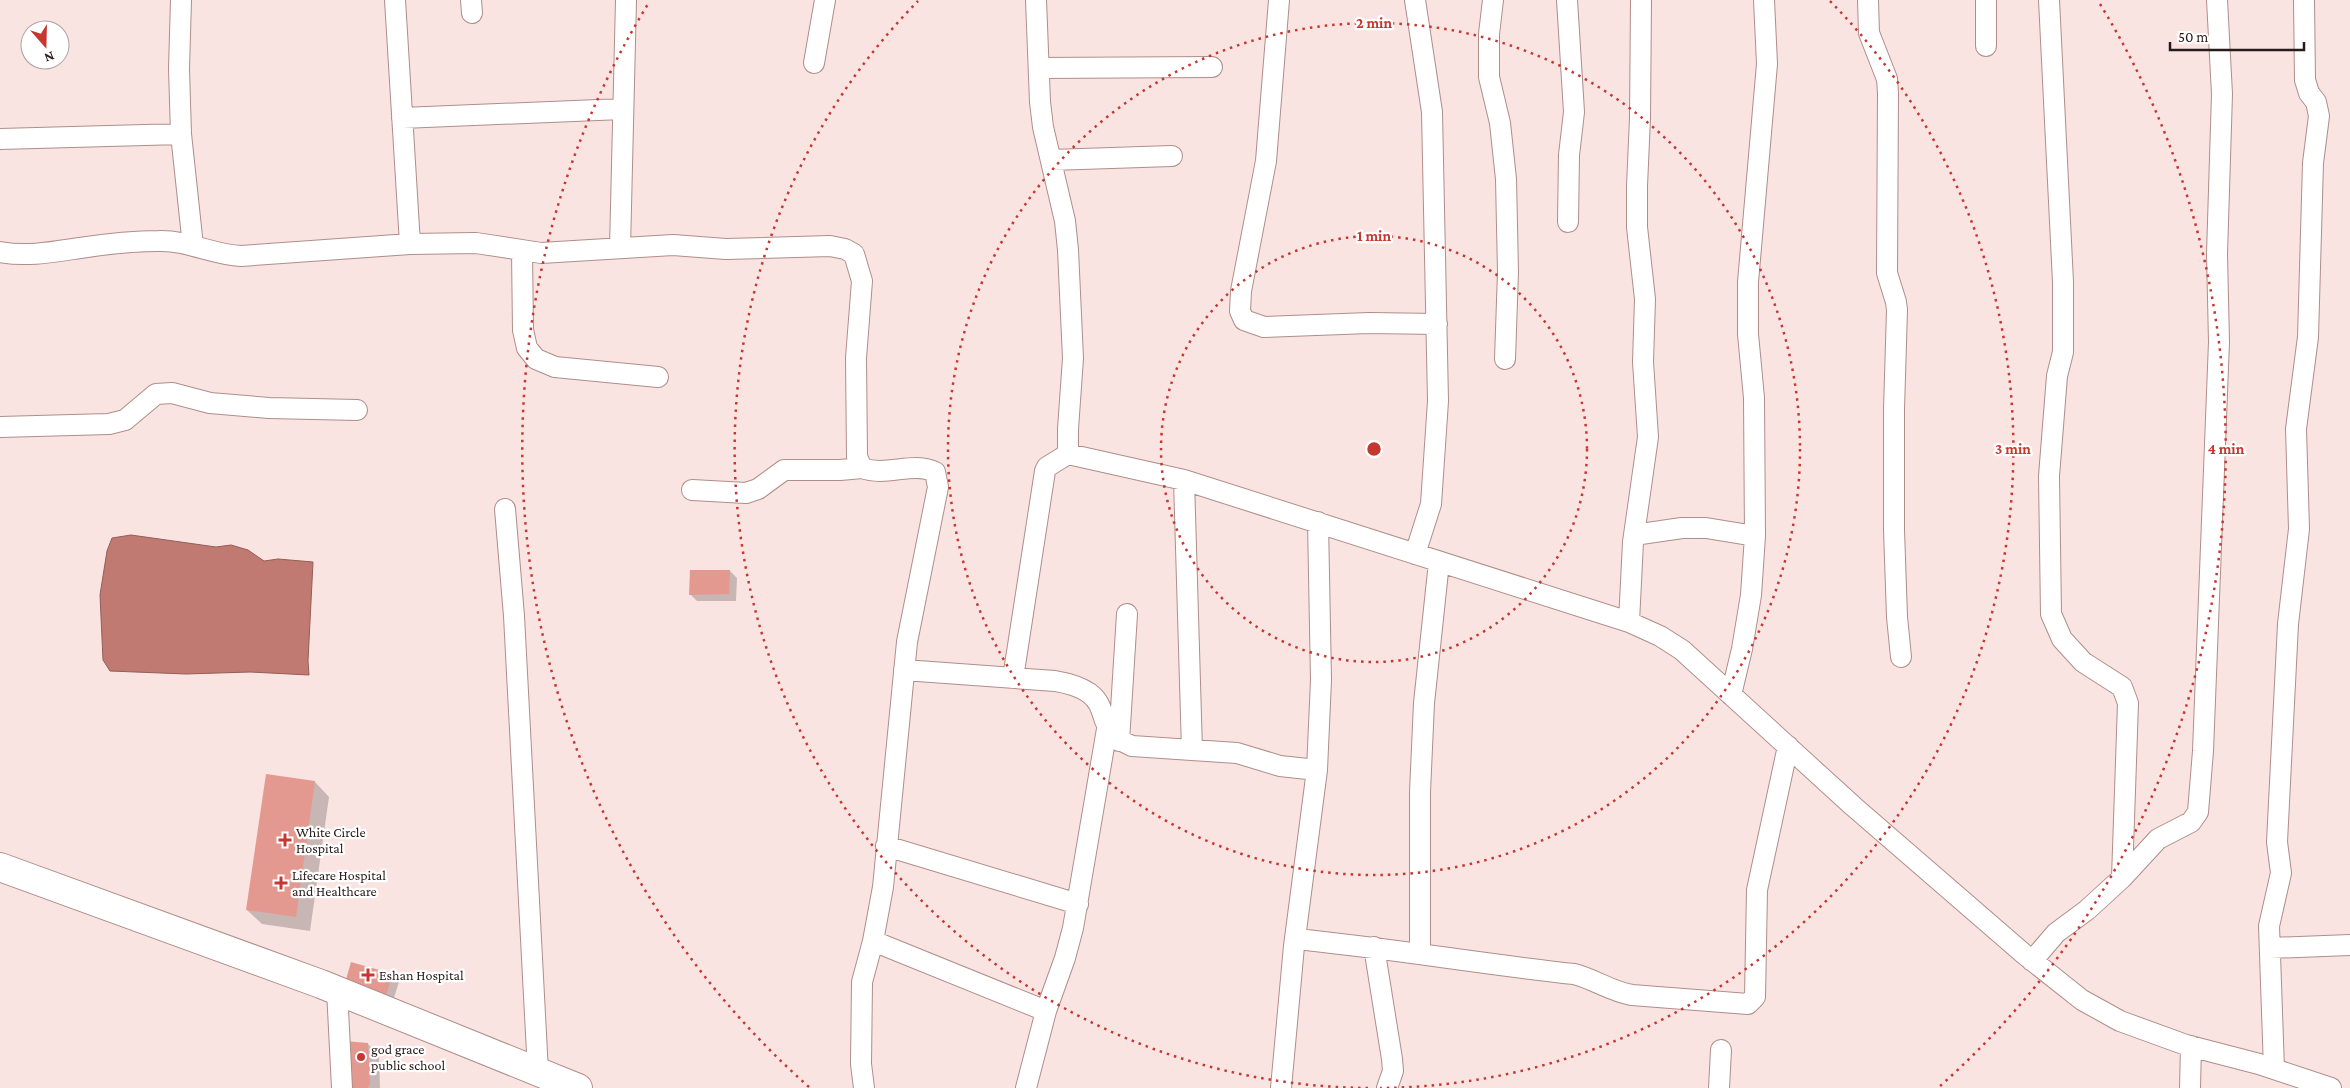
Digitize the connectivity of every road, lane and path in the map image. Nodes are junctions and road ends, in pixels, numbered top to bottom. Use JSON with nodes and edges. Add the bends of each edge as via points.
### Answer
{"nodes":[{"id":1,"x":182,"y":0,"type":"edge"},
{"id":2,"x":395,"y":0,"type":"edge"},
{"id":3,"x":626,"y":0,"type":"edge"},
{"id":4,"x":825,"y":0,"type":"edge"},
{"id":5,"x":1036,"y":0,"type":"edge"},
{"id":6,"x":1279,"y":0,"type":"edge"},
{"id":7,"x":1415,"y":0,"type":"edge"},
{"id":8,"x":1493,"y":0,"type":"edge"},
{"id":9,"x":1567,"y":0,"type":"edge"},
{"id":10,"x":1640,"y":0,"type":"edge"},
{"id":11,"x":1764,"y":0,"type":"edge"},
{"id":12,"x":1868,"y":0,"type":"edge"},
{"id":13,"x":1986,"y":0,"type":"edge"},
{"id":14,"x":2049,"y":0,"type":"edge"},
{"id":15,"x":2217,"y":0,"type":"edge"},
{"id":16,"x":2304,"y":0,"type":"edge"},
{"id":17,"x":1986,"y":46,"type":"dead end"},
{"id":18,"x":814,"y":63,"type":"dead end"},
{"id":19,"x":1212,"y":67,"type":"dead end"},
{"id":20,"x":1039,"y":68,"type":"junction"},
{"id":21,"x":622,"y":109,"type":"junction"},
{"id":22,"x":402,"y":118,"type":"junction"},
{"id":23,"x":181,"y":134,"type":"junction"},
{"id":24,"x":0,"y":139,"type":"edge"},
{"id":25,"x":1172,"y":156,"type":"dead end"},
{"id":26,"x":1051,"y":160,"type":"junction"},
{"id":27,"x":1568,"y":222,"type":"dead end"},
{"id":28,"x":410,"y":244,"type":"junction"},
{"id":29,"x":193,"y":246,"type":"junction"},
{"id":30,"x":620,"y":248,"type":"junction"},
{"id":31,"x":522,"y":251,"type":"junction"},
{"id":32,"x":0,"y":252,"type":"edge"},
{"id":33,"x":1437,"y":324,"type":"junction"},
{"id":34,"x":1505,"y":359,"type":"dead end"},
{"id":35,"x":658,"y":377,"type":"dead end"},
{"id":36,"x":357,"y":410,"type":"dead end"},
{"id":37,"x":0,"y":427,"type":"edge"},
{"id":38,"x":1068,"y":454,"type":"junction"},
{"id":39,"x":862,"y":468,"type":"junction"},
{"id":40,"x":1184,"y":480,"type":"junction"},
{"id":41,"x":692,"y":490,"type":"dead end"},
{"id":42,"x":505,"y":509,"type":"dead end"},
{"id":43,"x":1318,"y":522,"type":"junction"},
{"id":44,"x":1634,"y":535,"type":"junction"},
{"id":45,"x":1755,"y":536,"type":"junction"},
{"id":46,"x":1415,"y":554,"type":"junction"},
{"id":47,"x":1439,"y":562,"type":"junction"},
{"id":48,"x":1127,"y":614,"type":"dead end"},
{"id":49,"x":1629,"y":622,"type":"junction"},
{"id":50,"x":1901,"y":657,"type":"dead end"},
{"id":51,"x":904,"y":670,"type":"junction"},
{"id":52,"x":1013,"y":678,"type":"junction"},
{"id":53,"x":1732,"y":695,"type":"junction"},
{"id":54,"x":1113,"y":735,"type":"junction"},
{"id":55,"x":1788,"y":746,"type":"junction"},
{"id":56,"x":1192,"y":750,"type":"junction"},
{"id":57,"x":1317,"y":770,"type":"junction"},
{"id":58,"x":886,"y":846,"type":"junction"},
{"id":59,"x":0,"y":867,"type":"edge"},
{"id":60,"x":2122,"y":878,"type":"junction"},
{"id":61,"x":1078,"y":904,"type":"junction"},
{"id":62,"x":1295,"y":939,"type":"junction"},
{"id":63,"x":873,"y":941,"type":"junction"},
{"id":64,"x":2350,"y":945,"type":"edge"},
{"id":65,"x":1374,"y":947,"type":"junction"},
{"id":66,"x":2270,"y":948,"type":"junction"},
{"id":67,"x":1420,"y":953,"type":"junction"},
{"id":68,"x":2032,"y":961,"type":"junction"},
{"id":69,"x":337,"y":990,"type":"junction"},
{"id":70,"x":1046,"y":1011,"type":"junction"},
{"id":71,"x":2191,"y":1046,"type":"junction"},
{"id":72,"x":1721,"y":1050,"type":"dead end"},
{"id":73,"x":2274,"y":1069,"type":"junction"},
{"id":74,"x":538,"y":1072,"type":"junction"},
{"id":75,"x":2322,"y":1087,"type":"edge"},
{"id":76,"x":342,"y":1088,"type":"edge"},
{"id":77,"x":578,"y":1088,"type":"edge"},
{"id":78,"x":864,"y":1088,"type":"edge"},
{"id":79,"x":1026,"y":1088,"type":"edge"},
{"id":80,"x":1281,"y":1088,"type":"edge"},
{"id":81,"x":1386,"y":1088,"type":"edge"},
{"id":82,"x":1719,"y":1088,"type":"edge"},
{"id":83,"x":2190,"y":1088,"type":"edge"}],
"edges":[{"from":1,"to":23,"type":"street"},
{"from":2,"to":22,"type":"street"},
{"from":3,"to":21,"type":"street"},
{"from":4,"to":18,"type":"street"},
{"from":5,"to":20,"type":"street"},
{"from":6,"to":33,"type":"street","via":[[1266,161],[1241,291],[1240,311],[1244,320],[1264,327]]},
{"from":7,"to":33,"type":"street","via":[[1432,112]]},
{"from":8,"to":34,"type":"street","via":[[1489,78],[1500,123],[1506,198]]},
{"from":9,"to":27,"type":"street","via":[[1574,112],[1569,155]]},
{"from":10,"to":44,"type":"street","via":[[1640,118],[1636,186],[1645,299],[1643,362],[1648,436]]},
{"from":11,"to":45,"type":"street","via":[[1767,64],[1748,282],[1748,334],[1754,398]]},
{"from":12,"to":50,"type":"street","via":[[1869,33],[1887,79],[1888,93],[1887,273],[1897,310],[1894,530]]},
{"from":13,"to":17,"type":"street"},
{"from":14,"to":60,"type":"street","via":[[2063,282],[2063,352],[2057,376],[2048,476],[2051,614],[2062,639],[2083,662],[2122,686],[2128,703]]},
{"from":15,"to":60,"type":"street","via":[[2222,94],[2217,254],[2219,342],[2201,791],[2198,812],[2190,822],[2158,839]]},
{"from":16,"to":66,"type":"street","via":[[2305,80],[2316,102],[2318,116],[2313,164],[2308,337],[2296,429],[2299,529],[2288,624],[2278,842],[2281,873],[2269,926]]},
{"from":19,"to":20,"type":"street"},
{"from":20,"to":26,"type":"street","via":[[1040,102]]},
{"from":21,"to":22,"type":"street"},
{"from":21,"to":30,"type":"street"},
{"from":22,"to":28,"type":"street"},
{"from":23,"to":24,"type":"street"},
{"from":23,"to":29,"type":"street"},
{"from":25,"to":26,"type":"street"},
{"from":26,"to":38,"type":"street","via":[[1068,250],[1072,358]]},
{"from":28,"to":29,"type":"street","via":[[241,256]]},
{"from":28,"to":31,"type":"street","via":[[476,243]]},
{"from":29,"to":32,"type":"street","via":[[160,241],[31,255]]},
{"from":30,"to":31,"type":"street","via":[[541,253]]},
{"from":30,"to":39,"type":"street","via":[[830,246],[854,254],[862,281],[856,358],[857,458]]},
{"from":31,"to":35,"type":"street","via":[[523,330],[527,348],[536,359],[555,367]]},
{"from":33,"to":46,"type":"street","via":[[1438,401],[1431,504]]},
{"from":36,"to":37,"type":"street","via":[[210,403],[172,393],[156,394],[124,420],[109,424]]},
{"from":38,"to":40,"type":"street"},
{"from":38,"to":52,"type":"street","via":[[1044,471]]},
{"from":39,"to":41,"type":"street","via":[[784,470],[758,489],[746,493]]},
{"from":39,"to":51,"type":"street","via":[[875,472],[927,468],[935,472],[938,487],[911,617]]},
{"from":40,"to":43,"type":"street"},
{"from":40,"to":56,"type":"street"},
{"from":42,"to":74,"type":"street","via":[[514,616]]},
{"from":43,"to":46,"type":"street"},
{"from":43,"to":57,"type":"street","via":[[1321,680]]},
{"from":44,"to":45,"type":"street","via":[[1706,528]]},
{"from":44,"to":49,"type":"street"},
{"from":45,"to":53,"type":"street","via":[[1751,595]]},
{"from":46,"to":47,"type":"street"},
{"from":47,"to":49,"type":"street"},
{"from":47,"to":67,"type":"street","via":[[1424,703],[1420,792]]},
{"from":48,"to":54,"type":"street"},
{"from":49,"to":53,"type":"street","via":[[1682,650]]},
{"from":51,"to":52,"type":"street"},
{"from":51,"to":58,"type":"street"},
{"from":52,"to":54,"type":"street","via":[[1055,681],[1089,693],[1096,700]]},
{"from":53,"to":55,"type":"street"},
{"from":54,"to":56,"type":"street","via":[[1132,746]]},
{"from":54,"to":61,"type":"street"},
{"from":55,"to":67,"type":"street","via":[[1757,890],[1754,997],[1748,1004],[1623,994],[1574,974]]},
{"from":55,"to":68,"type":"street"},
{"from":56,"to":57,"type":"street","via":[[1237,753],[1280,766]]},
{"from":57,"to":62,"type":"street"},
{"from":58,"to":61,"type":"street"},
{"from":58,"to":63,"type":"street","via":[[883,887]]},
{"from":59,"to":69,"type":"main road"},
{"from":60,"to":68,"type":"street","via":[[2056,933]]},
{"from":61,"to":70,"type":"street","via":[[1065,958]]},
{"from":62,"to":65,"type":"street"},
{"from":62,"to":80,"type":"street"},
{"from":63,"to":70,"type":"street"},
{"from":63,"to":78,"type":"street","via":[[862,982],[861,1064]]},
{"from":64,"to":66,"type":"street"},
{"from":65,"to":67,"type":"street"},
{"from":65,"to":81,"type":"street","via":[[1392,1059],[1393,1071]]},
{"from":66,"to":73,"type":"street"},
{"from":68,"to":71,"type":"street","via":[[2082,1000],[2120,1021]]},
{"from":69,"to":74,"type":"main road"},
{"from":69,"to":76,"type":"street"},
{"from":70,"to":79,"type":"street"},
{"from":71,"to":73,"type":"street"},
{"from":71,"to":83,"type":"street"},
{"from":72,"to":82,"type":"street"},
{"from":73,"to":75,"type":"street"},
{"from":74,"to":77,"type":"main road"}]}
